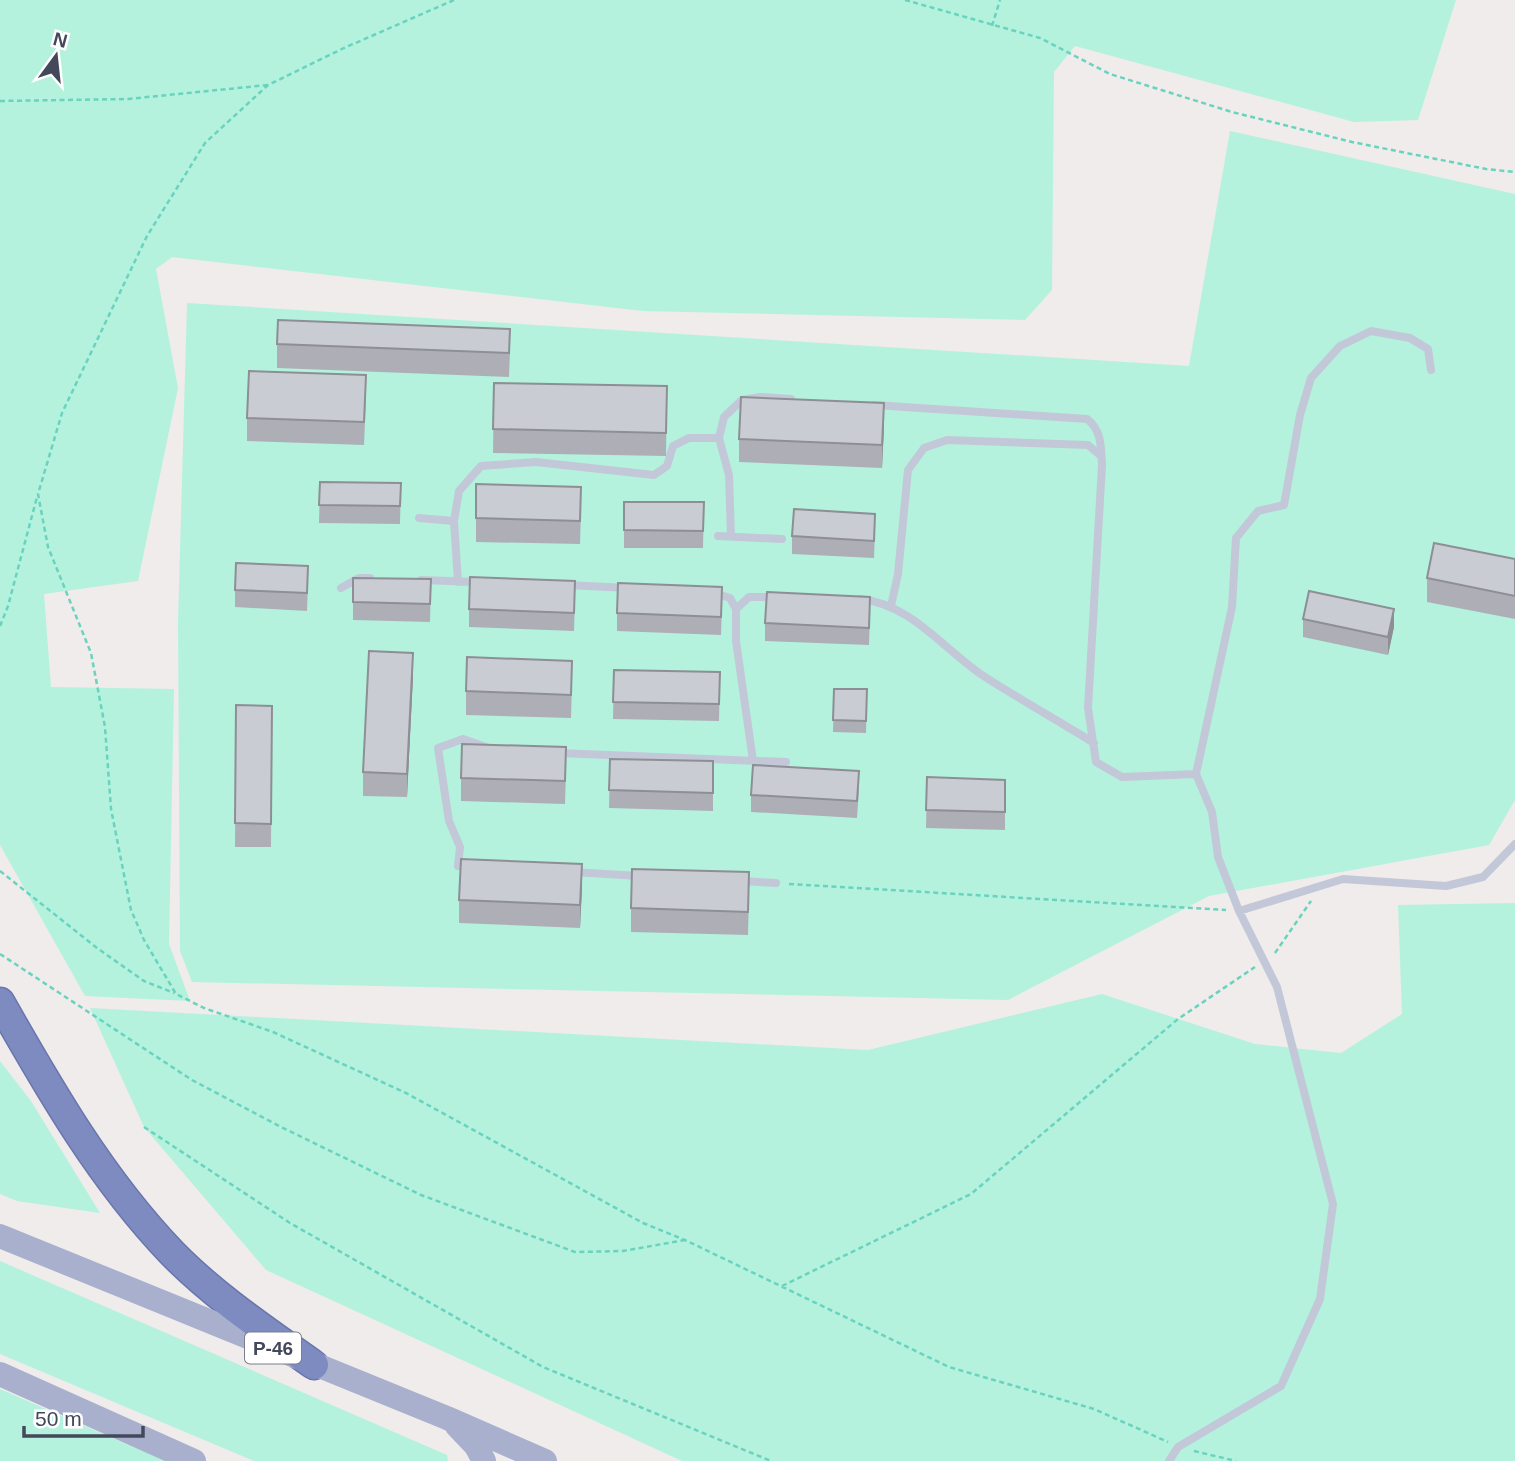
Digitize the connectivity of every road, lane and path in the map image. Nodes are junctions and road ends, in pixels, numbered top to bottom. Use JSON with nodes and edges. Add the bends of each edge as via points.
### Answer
{"nodes":[{"id":1,"x":454,"y":0,"type":"edge"},
{"id":2,"x":905,"y":0,"type":"edge"},
{"id":3,"x":1000,"y":0,"type":"edge"},
{"id":4,"x":992,"y":26,"type":"junction"},
{"id":5,"x":268,"y":85,"type":"junction"},
{"id":6,"x":0,"y":101,"type":"edge"},
{"id":7,"x":1515,"y":172,"type":"edge"},
{"id":8,"x":1431,"y":370,"type":"dead end"},
{"id":9,"x":801,"y":400,"type":"edge"},
{"id":10,"x":869,"y":404,"type":"edge"},
{"id":11,"x":719,"y":438,"type":"junction"},
{"id":12,"x":1101,"y":456,"type":"junction"},
{"id":13,"x":38,"y":494,"type":"junction"},
{"id":14,"x":419,"y":518,"type":"dead end"},
{"id":15,"x":454,"y":521,"type":"junction"},
{"id":16,"x":718,"y":536,"type":"dead end"},
{"id":17,"x":731,"y":537,"type":"junction"},
{"id":18,"x":782,"y":539,"type":"dead end"},
{"id":19,"x":384,"y":579,"type":"edge"},
{"id":20,"x":408,"y":580,"type":"edge"},
{"id":21,"x":458,"y":582,"type":"junction"},
{"id":22,"x":485,"y":582,"type":"edge"},
{"id":23,"x":553,"y":585,"type":"edge"},
{"id":24,"x":341,"y":588,"type":"dead end"},
{"id":25,"x":635,"y":589,"type":"edge"},
{"id":26,"x":704,"y":592,"type":"edge"},
{"id":27,"x":788,"y":597,"type":"edge"},
{"id":28,"x":851,"y":599,"type":"edge"},
{"id":29,"x":891,"y":606,"type":"junction"},
{"id":30,"x":736,"y":609,"type":"junction"},
{"id":31,"x":0,"y":626,"type":"edge"},
{"id":32,"x":1094,"y":743,"type":"junction"},
{"id":33,"x":497,"y":748,"type":"edge"},
{"id":34,"x":551,"y":752,"type":"edge"},
{"id":35,"x":753,"y":761,"type":"junction"},
{"id":36,"x":786,"y":762,"type":"dead end"},
{"id":37,"x":1196,"y":774,"type":"junction"},
{"id":38,"x":1515,"y":844,"type":"edge"},
{"id":39,"x":485,"y":868,"type":"edge"},
{"id":40,"x":0,"y":871,"type":"edge"},
{"id":41,"x":568,"y":872,"type":"edge"},
{"id":42,"x":650,"y":876,"type":"edge"},
{"id":43,"x":732,"y":880,"type":"edge"},
{"id":44,"x":759,"y":882,"type":"junction"},
{"id":45,"x":776,"y":883,"type":"dead end"},
{"id":46,"x":1322,"y":885,"type":"junction"},
{"id":47,"x":1239,"y":911,"type":"junction"},
{"id":48,"x":0,"y":954,"type":"edge"},
{"id":49,"x":1264,"y":961,"type":"junction"},
{"id":50,"x":176,"y":993,"type":"junction"},
{"id":51,"x":0,"y":1002,"type":"edge"},
{"id":52,"x":144,"y":1127,"type":"dead end"},
{"id":53,"x":0,"y":1236,"type":"edge"},
{"id":54,"x":685,"y":1240,"type":"junction"},
{"id":55,"x":782,"y":1286,"type":"junction"},
{"id":56,"x":314,"y":1365,"type":"junction"},
{"id":57,"x":0,"y":1374,"type":"edge"},
{"id":58,"x":447,"y":1418,"type":"junction"},
{"id":59,"x":1178,"y":1447,"type":"junction"},
{"id":60,"x":194,"y":1461,"type":"edge"},
{"id":61,"x":484,"y":1461,"type":"edge"},
{"id":62,"x":545,"y":1461,"type":"edge"},
{"id":63,"x":771,"y":1461,"type":"edge"},
{"id":64,"x":1169,"y":1461,"type":"edge"},
{"id":65,"x":1236,"y":1461,"type":"edge"}],
"edges":[{"from":1,"to":5,"type":"path"},
{"from":2,"to":4,"type":"path"},
{"from":3,"to":4,"type":"path"},
{"from":4,"to":7,"type":"path","via":[[1040,38],[1110,74],[1231,112],[1352,142]]},
{"from":5,"to":6,"type":"path","via":[[128,99]]},
{"from":5,"to":13,"type":"path","via":[[205,143],[147,236],[62,413]]},
{"from":8,"to":37,"type":"lane","via":[[1428,349],[1410,338],[1371,331],[1340,346],[1311,378],[1284,505],[1258,511],[1236,538],[1232,607]]},
{"from":9,"to":11,"type":"lane","via":[[742,400],[724,417]]},
{"from":10,"to":12,"type":"lane","via":[[1087,419],[1095,425]]},
{"from":11,"to":15,"type":"lane","via":[[689,438],[673,446],[667,466],[654,475],[536,462],[481,466],[459,491]]},
{"from":11,"to":17,"type":"lane","via":[[729,475]]},
{"from":12,"to":29,"type":"lane","via":[[1088,445],[947,440],[924,447],[908,470]]},
{"from":12,"to":32,"type":"lane","via":[[1088,708]]},
{"from":13,"to":31,"type":"path"},
{"from":13,"to":50,"type":"path","via":[[48,547],[91,653],[105,727],[111,809],[131,910]]},
{"from":14,"to":15,"type":"lane"},
{"from":15,"to":21,"type":"lane"},
{"from":16,"to":17,"type":"lane"},
{"from":17,"to":18,"type":"lane"},
{"from":19,"to":24,"type":"lane","via":[[359,578]]},
{"from":20,"to":21,"type":"lane"},
{"from":21,"to":22,"type":"lane"},
{"from":23,"to":25,"type":"lane"},
{"from":26,"to":30,"type":"lane","via":[[730,598]]},
{"from":27,"to":30,"type":"lane","via":[[749,597]]},
{"from":28,"to":29,"type":"lane"},
{"from":29,"to":32,"type":"lane","via":[[981,674]]},
{"from":30,"to":35,"type":"lane","via":[[736,641]]},
{"from":32,"to":37,"type":"lane","via":[[1096,762],[1122,777]]},
{"from":33,"to":39,"type":"lane","via":[[463,739],[438,748],[449,821],[460,847],[458,866]]},
{"from":34,"to":35,"type":"lane"},
{"from":35,"to":36,"type":"lane"},
{"from":37,"to":47,"type":"lane","via":[[1212,812],[1218,857]]},
{"from":38,"to":46,"type":"lane","via":[[1483,877],[1446,886],[1343,878]]},
{"from":40,"to":50,"type":"path","via":[[144,981]]},
{"from":41,"to":42,"type":"lane"},
{"from":43,"to":44,"type":"lane"},
{"from":44,"to":45,"type":"lane"},
{"from":44,"to":47,"type":"path"},
{"from":46,"to":47,"type":"lane"},
{"from":46,"to":49,"type":"path","via":[[1274,955]]},
{"from":47,"to":49,"type":"lane"},
{"from":48,"to":54,"type":"path","via":[[192,1080],[421,1195],[575,1252],[623,1251]]},
{"from":49,"to":55,"type":"path","via":[[1178,1019],[971,1194]]},
{"from":49,"to":59,"type":"lane","via":[[1276,986],[1333,1204],[1320,1299],[1282,1386]]},
{"from":50,"to":54,"type":"path","via":[[406,1093],[643,1223]]},
{"from":51,"to":56,"type":"highway","via":[[64,1113],[148,1226],[236,1309]]},
{"from":52,"to":63,"type":"path","via":[[290,1223],[544,1367]]},
{"from":53,"to":56,"type":"main road","number":"Р-46"},
{"from":54,"to":55,"type":"path"},
{"from":55,"to":59,"type":"path","via":[[949,1367],[1094,1409]]},
{"from":56,"to":58,"type":"main road","number":"Р-46"},
{"from":57,"to":60,"type":"main road"},
{"from":58,"to":61,"type":"main road","via":[[467,1434]]},
{"from":58,"to":62,"type":"main road","number":"Р-46"},
{"from":59,"to":64,"type":"lane"},
{"from":59,"to":65,"type":"path"}]}
